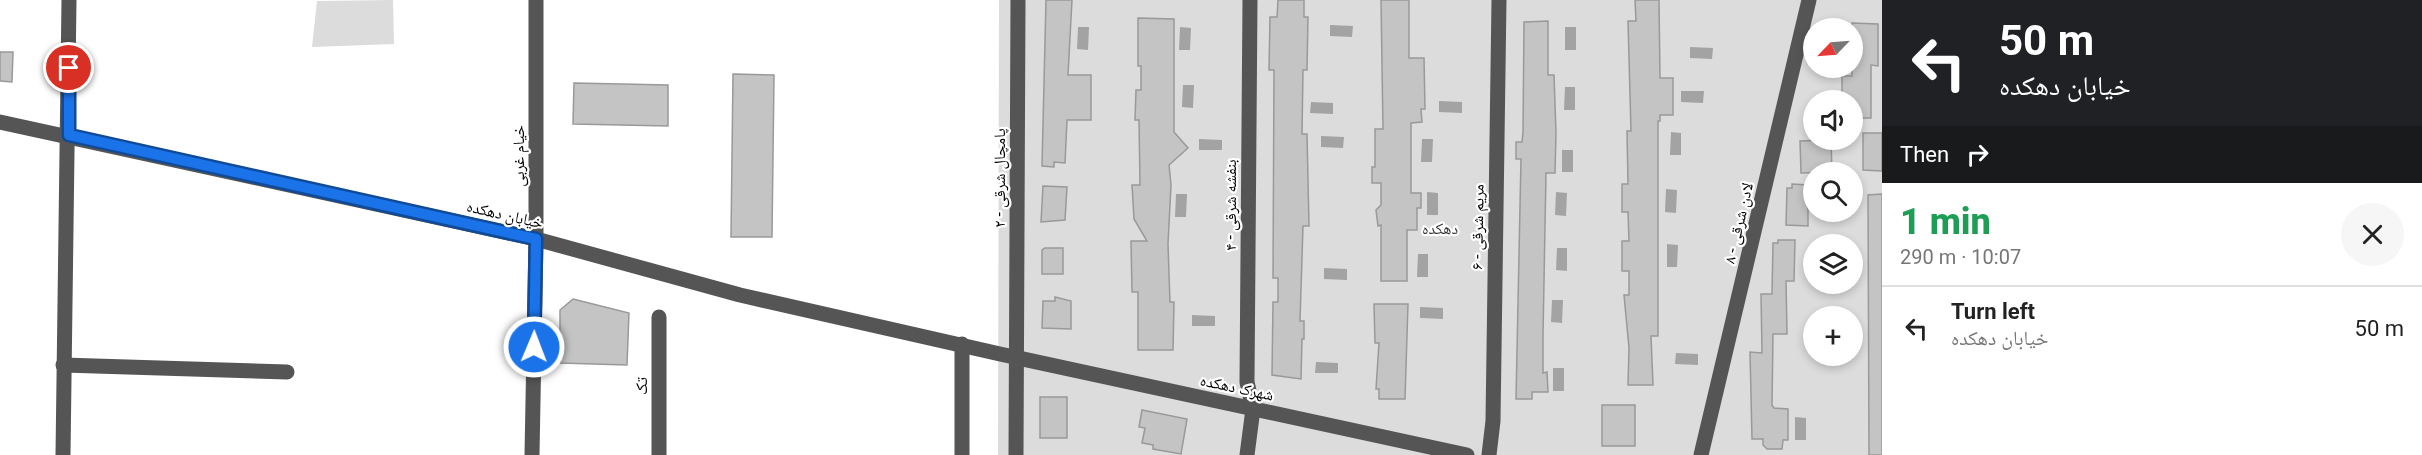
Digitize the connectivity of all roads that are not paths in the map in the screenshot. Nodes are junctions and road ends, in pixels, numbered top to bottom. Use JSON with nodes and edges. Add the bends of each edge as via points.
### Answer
{"nodes":[{"id":1,"x":69,"y":0,"type":"edge"},
{"id":2,"x":536,"y":0,"type":"edge"},
{"id":3,"x":1018,"y":0,"type":"edge"},
{"id":4,"x":1250,"y":0,"type":"edge"},
{"id":5,"x":1499,"y":0,"type":"edge"},
{"id":6,"x":1809,"y":0,"type":"edge"},
{"id":7,"x":0,"y":122,"type":"edge"},
{"id":8,"x":69,"y":135,"type":"junction"},
{"id":9,"x":536,"y":239,"type":"junction"},
{"id":10,"x":659,"y":317,"type":"dead end"},
{"id":11,"x":962,"y":344,"type":"junction"},
{"id":12,"x":1000,"y":354,"type":"joint"},
{"id":13,"x":1017,"y":356,"type":"junction"},
{"id":14,"x":63,"y":365,"type":"junction"},
{"id":15,"x":287,"y":372,"type":"dead end"},
{"id":16,"x":1252,"y":409,"type":"junction"},
{"id":17,"x":63,"y":455,"type":"edge"},
{"id":18,"x":532,"y":455,"type":"edge"},
{"id":19,"x":659,"y":455,"type":"edge"},
{"id":20,"x":962,"y":455,"type":"edge"},
{"id":21,"x":1016,"y":455,"type":"edge"},
{"id":22,"x":1247,"y":455,"type":"edge"},
{"id":23,"x":1467,"y":455,"type":"edge"},
{"id":24,"x":1489,"y":455,"type":"edge"},
{"id":25,"x":1701,"y":455,"type":"edge"}],
"edges":[{"from":1,"to":8,"type":"street"},
{"from":2,"to":9,"type":"street","name":"خیام غربی"},
{"from":3,"to":13,"type":"street","name":"پامچال شرقی - ۲"},
{"from":4,"to":16,"type":"street","name":"بنفشه شرقی - ۴","via":[[1247,382]]},
{"from":5,"to":24,"type":"street","name":"مریم شرقی - ۶","via":[[1493,410]]},
{"from":6,"to":25,"type":"street","name":"لادن شرقی - ۸"},
{"from":7,"to":8,"type":"street","name":"خیابان دهکده"},
{"from":8,"to":9,"type":"street","name":"خیابان دهکده"},
{"from":8,"to":14,"type":"street"},
{"from":9,"to":11,"type":"street","name":"خیابان دهکده","via":[[740,295]]},
{"from":9,"to":18,"type":"street","name":"خیام غربی"},
{"from":10,"to":19,"type":"street","name":"تک"},
{"from":11,"to":12,"type":"street","name":"خیابان دهکده"},
{"from":11,"to":20,"type":"street"},
{"from":12,"to":13,"type":"street","name":"شهرک دهکده"},
{"from":13,"to":16,"type":"street","name":"شهرک دهکده"},
{"from":13,"to":21,"type":"street","name":"پامچال شرقی - ۲"},
{"from":14,"to":15,"type":"street"},
{"from":14,"to":17,"type":"street"},
{"from":16,"to":22,"type":"street","name":"بنفشه شرقی - ۴"},
{"from":16,"to":23,"type":"street","name":"شهرک دهکده"}]}
